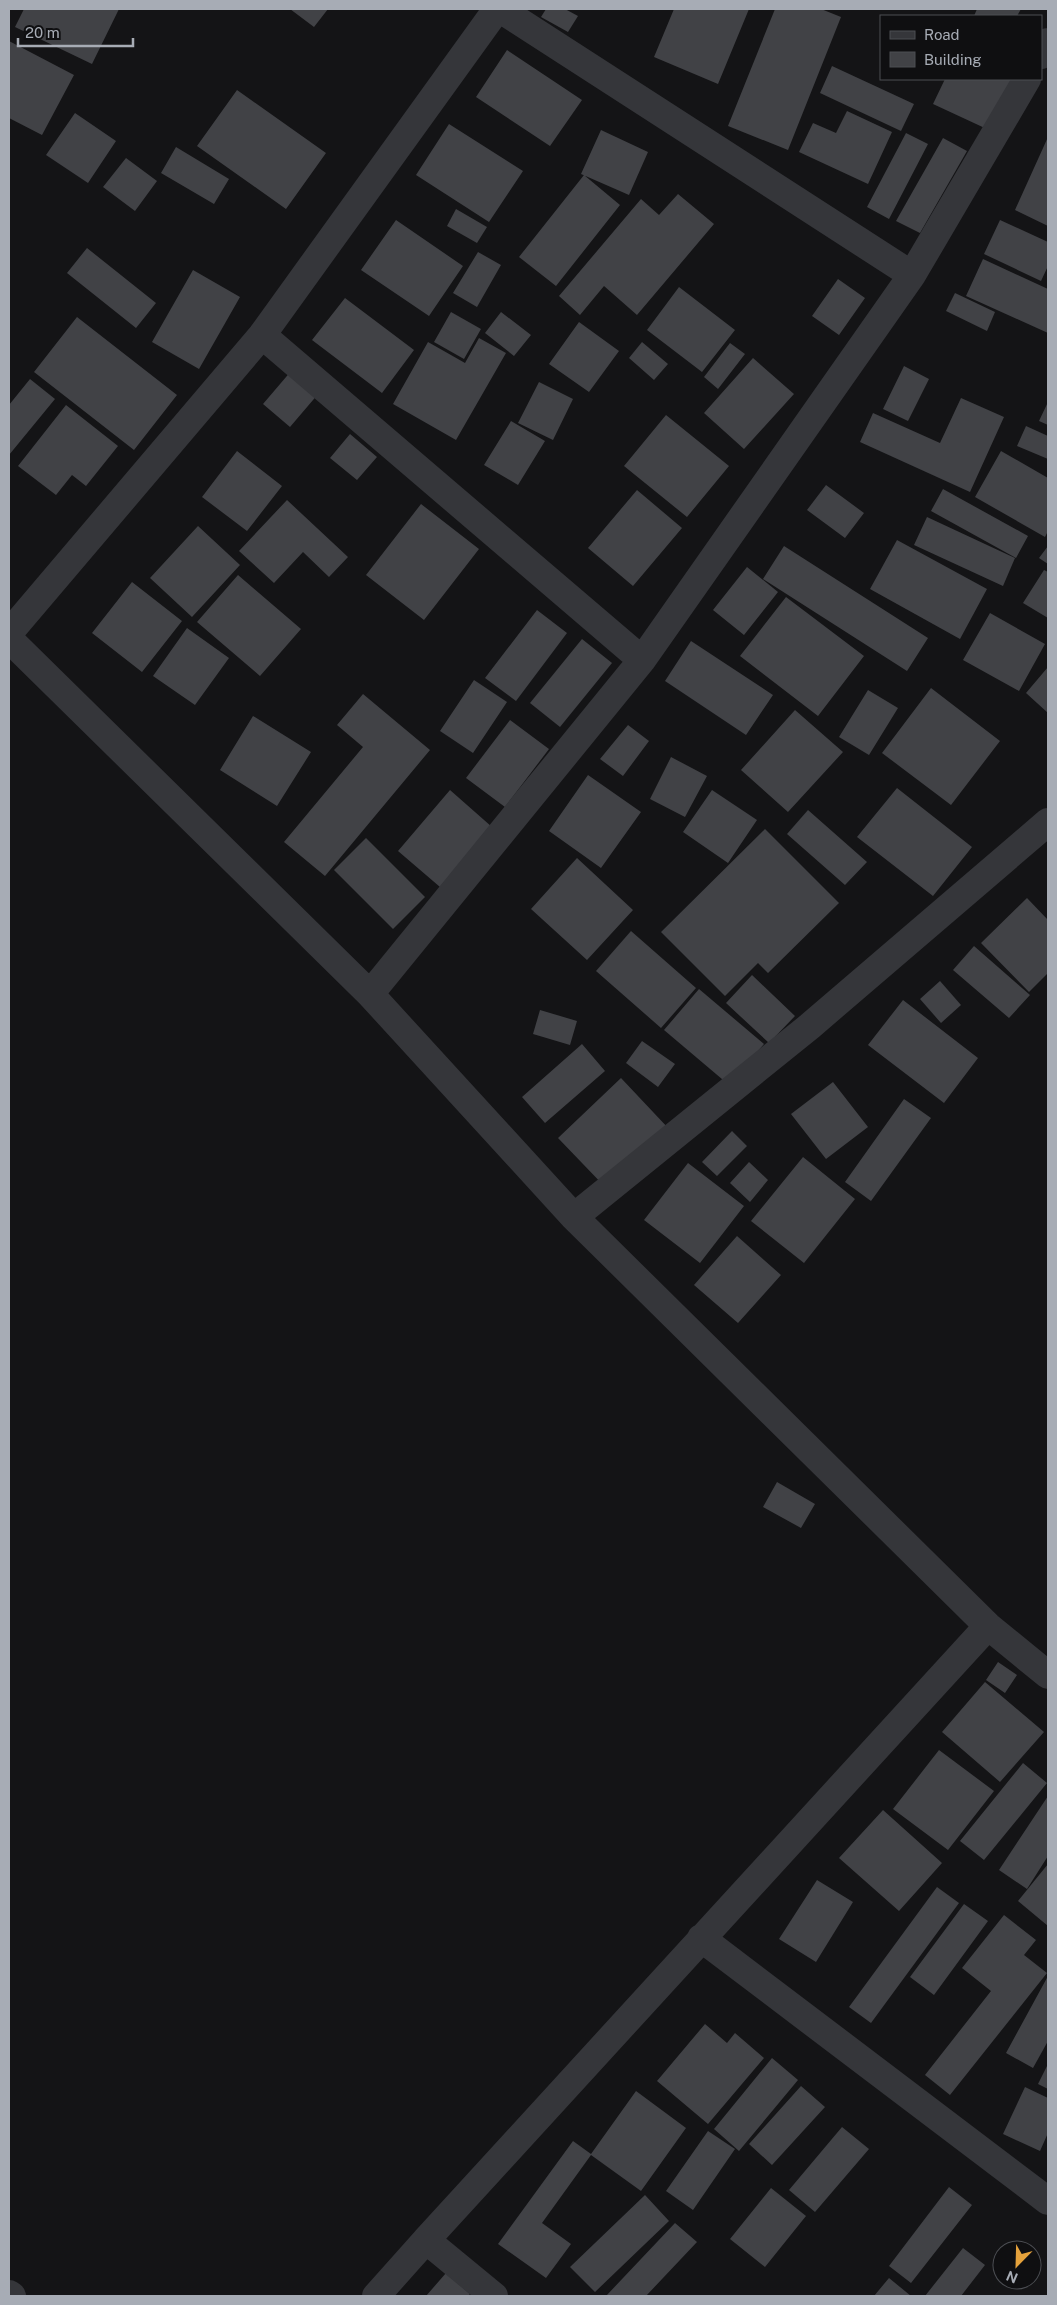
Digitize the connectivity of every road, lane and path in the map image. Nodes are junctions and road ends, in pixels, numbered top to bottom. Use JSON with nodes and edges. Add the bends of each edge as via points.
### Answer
{"nodes":[{"id":1,"x":499,"y":9,"type":"edge"},
{"id":2,"x":1048,"y":42,"type":"edge"},
{"id":3,"x":1042,"y":53,"type":"edge"},
{"id":4,"x":1026,"y":80,"type":"edge"},
{"id":5,"x":912,"y":275,"type":"junction"},
{"id":6,"x":262,"y":335,"type":"junction"},
{"id":7,"x":9,"y":633,"type":"edge"},
{"id":8,"x":9,"y":639,"type":"edge"},
{"id":9,"x":642,"y":660,"type":"junction"},
{"id":10,"x":1048,"y":822,"type":"edge"},
{"id":11,"x":370,"y":994,"type":"junction"},
{"id":12,"x":574,"y":1217,"type":"junction"},
{"id":13,"x":988,"y":1626,"type":"junction"},
{"id":14,"x":1048,"y":1675,"type":"edge"},
{"id":15,"x":701,"y":1938,"type":"junction"},
{"id":16,"x":1048,"y":2202,"type":"edge"},
{"id":17,"x":426,"y":2240,"type":"junction"},
{"id":18,"x":9,"y":2294,"type":"edge"},
{"id":19,"x":12,"y":2296,"type":"edge"},
{"id":20,"x":376,"y":2296,"type":"edge"},
{"id":21,"x":494,"y":2296,"type":"edge"}],
"edges":[{"from":1,"to":5,"type":"street"},
{"from":1,"to":6,"type":"street"},
{"from":2,"to":3,"type":"street"},
{"from":4,"to":5,"type":"street"},
{"from":5,"to":9,"type":"street"},
{"from":6,"to":7,"type":"street"},
{"from":6,"to":9,"type":"street"},
{"from":8,"to":11,"type":"street"},
{"from":9,"to":11,"type":"street"},
{"from":10,"to":12,"type":"street","via":[[810,1026]]},
{"from":11,"to":12,"type":"street"},
{"from":12,"to":13,"type":"street"},
{"from":13,"to":14,"type":"street"},
{"from":13,"to":15,"type":"street"},
{"from":15,"to":16,"type":"street"},
{"from":15,"to":17,"type":"street"},
{"from":17,"to":20,"type":"street"},
{"from":17,"to":21,"type":"street"},
{"from":18,"to":19,"type":"street"}]}
